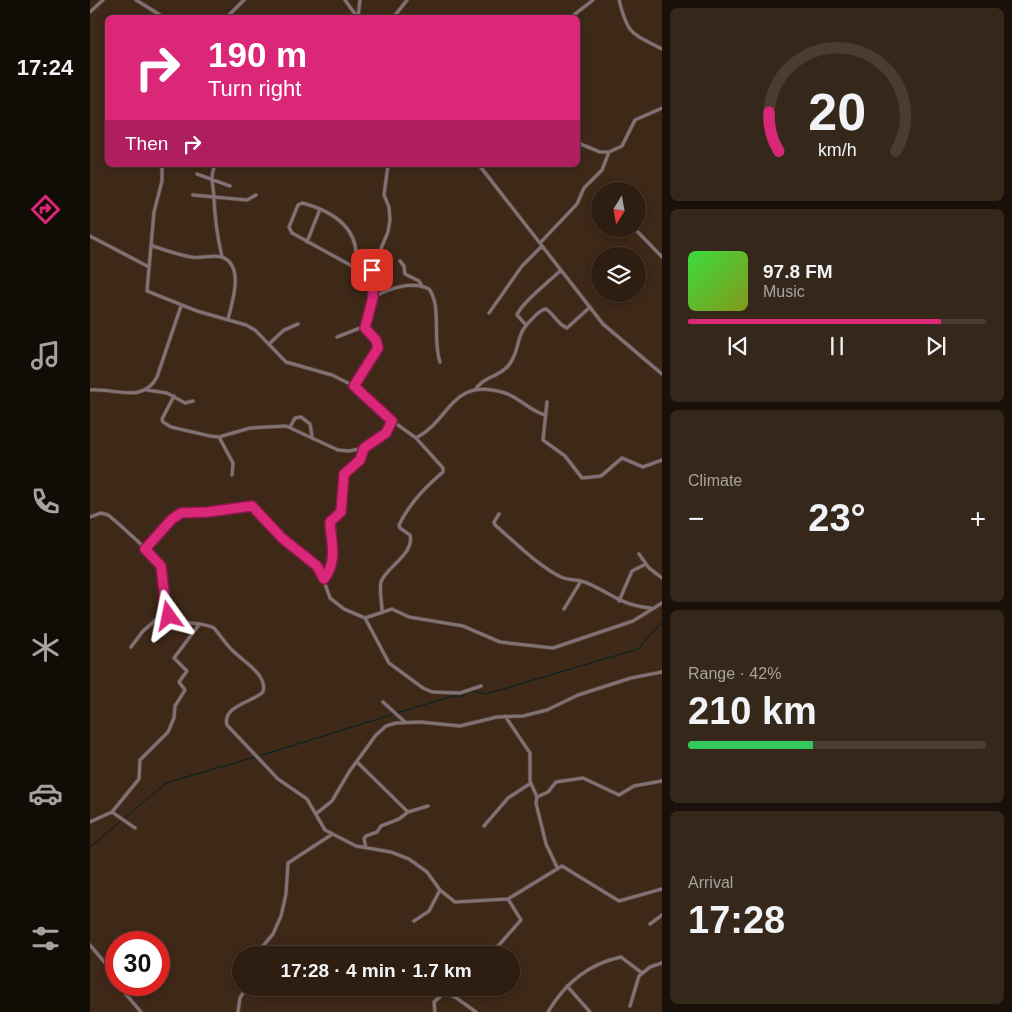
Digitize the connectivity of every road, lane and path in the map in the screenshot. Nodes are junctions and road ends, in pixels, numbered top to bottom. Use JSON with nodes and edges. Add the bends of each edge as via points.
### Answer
{"nodes":[{"id":1,"x":103,"y":0,"type":"edge"},
{"id":2,"x":136,"y":0,"type":"edge"},
{"id":3,"x":244,"y":0,"type":"edge"},
{"id":4,"x":345,"y":0,"type":"edge"},
{"id":5,"x":360,"y":0,"type":"edge"},
{"id":6,"x":407,"y":0,"type":"edge"},
{"id":7,"x":593,"y":0,"type":"edge"},
{"id":8,"x":620,"y":0,"type":"edge"},
{"id":9,"x":90,"y":12,"type":"edge"},
{"id":10,"x":160,"y":15,"type":"edge"},
{"id":11,"x":229,"y":15,"type":"edge"},
{"id":12,"x":356,"y":15,"type":"edge"},
{"id":13,"x":358,"y":15,"type":"edge"},
{"id":14,"x":395,"y":15,"type":"edge"},
{"id":15,"x":574,"y":15,"type":"edge"},
{"id":16,"x":662,"y":49,"type":"edge"},
{"id":17,"x":662,"y":108,"type":"edge"},
{"id":18,"x":580,"y":144,"type":"edge"},
{"id":19,"x":609,"y":152,"type":"junction"},
{"id":20,"x":162,"y":167,"type":"edge"},
{"id":21,"x":214,"y":167,"type":"edge"},
{"id":22,"x":388,"y":167,"type":"edge"},
{"id":23,"x":481,"y":167,"type":"edge"},
{"id":24,"x":197,"y":174,"type":"dead end"},
{"id":25,"x":211,"y":178,"type":"junction"},
{"id":26,"x":230,"y":186,"type":"dead end"},
{"id":27,"x":193,"y":195,"type":"dead end"},
{"id":28,"x":256,"y":195,"type":"dead end"},
{"id":29,"x":214,"y":198,"type":"junction"},
{"id":30,"x":320,"y":208,"type":"junction"},
{"id":31,"x":90,"y":236,"type":"edge"},
{"id":32,"x":644,"y":238,"type":"edge"},
{"id":33,"x":307,"y":242,"type":"junction"},
{"id":34,"x":541,"y":245,"type":"junction"},
{"id":35,"x":153,"y":246,"type":"junction"},
{"id":36,"x":222,"y":257,"type":"junction"},
{"id":37,"x":662,"y":257,"type":"edge"},
{"id":38,"x":400,"y":261,"type":"dead end"},
{"id":39,"x":355,"y":266,"type":"junction"},
{"id":40,"x":149,"y":267,"type":"junction"},
{"id":41,"x":561,"y":270,"type":"junction"},
{"id":42,"x":372,"y":277,"type":"junction"},
{"id":43,"x":422,"y":286,"type":"junction"},
{"id":44,"x":373,"y":297,"type":"junction"},
{"id":45,"x":181,"y":306,"type":"junction"},
{"id":46,"x":590,"y":307,"type":"junction"},
{"id":47,"x":489,"y":313,"type":"dead end"},
{"id":48,"x":228,"y":319,"type":"junction"},
{"id":49,"x":298,"y":324,"type":"dead end"},
{"id":50,"x":526,"y":325,"type":"junction"},
{"id":51,"x":366,"y":331,"type":"junction"},
{"id":52,"x":337,"y":337,"type":"dead end"},
{"id":53,"x":269,"y":344,"type":"junction"},
{"id":54,"x":440,"y":362,"type":"dead end"},
{"id":55,"x":662,"y":374,"type":"edge"},
{"id":56,"x":354,"y":386,"type":"junction"},
{"id":57,"x":90,"y":390,"type":"edge"},
{"id":58,"x":146,"y":390,"type":"junction"},
{"id":59,"x":474,"y":390,"type":"junction"},
{"id":60,"x":174,"y":396,"type":"junction"},
{"id":61,"x":193,"y":401,"type":"dead end"},
{"id":62,"x":547,"y":402,"type":"dead end"},
{"id":63,"x":545,"y":415,"type":"junction"},
{"id":64,"x":392,"y":421,"type":"junction"},
{"id":65,"x":290,"y":427,"type":"junction"},
{"id":66,"x":312,"y":436,"type":"junction"},
{"id":67,"x":219,"y":437,"type":"junction"},
{"id":68,"x":416,"y":438,"type":"junction"},
{"id":69,"x":364,"y":448,"type":"junction"},
{"id":70,"x":662,"y":460,"type":"edge"},
{"id":71,"x":232,"y":475,"type":"dead end"},
{"id":72,"x":499,"y":514,"type":"dead end"},
{"id":73,"x":90,"y":517,"type":"edge"},
{"id":74,"x":145,"y":549,"type":"junction"},
{"id":75,"x":639,"y":554,"type":"dead end"},
{"id":76,"x":646,"y":564,"type":"junction"},
{"id":77,"x":662,"y":578,"type":"edge"},
{"id":78,"x":324,"y":579,"type":"junction"},
{"id":79,"x":581,"y":581,"type":"junction"},
{"id":80,"x":619,"y":601,"type":"junction"},
{"id":81,"x":662,"y":603,"type":"edge"},
{"id":82,"x":651,"y":608,"type":"junction"},
{"id":83,"x":564,"y":609,"type":"dead end"},
{"id":84,"x":382,"y":611,"type":"junction"},
{"id":85,"x":165,"y":612,"type":"junction"},
{"id":86,"x":366,"y":618,"type":"junction"},
{"id":87,"x":198,"y":625,"type":"junction"},
{"id":88,"x":131,"y":647,"type":"dead end"},
{"id":89,"x":662,"y":672,"type":"edge"},
{"id":90,"x":481,"y":686,"type":"dead end"},
{"id":91,"x":383,"y":702,"type":"dead end"},
{"id":92,"x":505,"y":716,"type":"junction"},
{"id":93,"x":406,"y":722,"type":"junction"},
{"id":94,"x":357,"y":762,"type":"junction"},
{"id":95,"x":662,"y":780,"type":"edge"},
{"id":96,"x":531,"y":783,"type":"junction"},
{"id":97,"x":537,"y":798,"type":"junction"},
{"id":98,"x":428,"y":806,"type":"dead end"},
{"id":99,"x":112,"y":812,"type":"junction"},
{"id":100,"x":408,"y":812,"type":"junction"},
{"id":101,"x":317,"y":813,"type":"junction"},
{"id":102,"x":90,"y":822,"type":"edge"},
{"id":103,"x":484,"y":826,"type":"dead end"},
{"id":104,"x":135,"y":828,"type":"dead end"},
{"id":105,"x":331,"y":835,"type":"junction"},
{"id":106,"x":366,"y":848,"type":"junction"},
{"id":107,"x":557,"y":867,"type":"junction"},
{"id":108,"x":662,"y":889,"type":"edge"},
{"id":109,"x":440,"y":890,"type":"junction"},
{"id":110,"x":508,"y":899,"type":"junction"},
{"id":111,"x":662,"y":915,"type":"edge"},
{"id":112,"x":414,"y":921,"type":"dead end"},
{"id":113,"x":650,"y":924,"type":"dead end"},
{"id":114,"x":90,"y":945,"type":"edge"},
{"id":115,"x":264,"y":946,"type":"edge"},
{"id":116,"x":498,"y":946,"type":"edge"},
{"id":117,"x":662,"y":963,"type":"edge"},
{"id":118,"x":105,"y":966,"type":"edge"},
{"id":119,"x":642,"y":973,"type":"junction"},
{"id":120,"x":566,"y":986,"type":"junction"},
{"id":121,"x":127,"y":996,"type":"edge"},
{"id":122,"x":241,"y":996,"type":"edge"},
{"id":123,"x":441,"y":996,"type":"edge"},
{"id":124,"x":452,"y":996,"type":"edge"},
{"id":125,"x":630,"y":1006,"type":"dead end"},
{"id":126,"x":141,"y":1012,"type":"edge"},
{"id":127,"x":238,"y":1012,"type":"edge"},
{"id":128,"x":435,"y":1012,"type":"edge"},
{"id":129,"x":476,"y":1012,"type":"edge"},
{"id":130,"x":548,"y":1012,"type":"edge"},
{"id":131,"x":590,"y":1012,"type":"edge"}],
"edges":[{"from":1,"to":9,"type":"street"},
{"from":2,"to":10,"type":"street"},
{"from":3,"to":11,"type":"street"},
{"from":4,"to":12,"type":"street"},
{"from":5,"to":13,"type":"street"},
{"from":6,"to":14,"type":"street"},
{"from":7,"to":15,"type":"street"},
{"from":8,"to":16,"type":"street","via":[[632,33]]},
{"from":17,"to":19,"type":"street","via":[[635,120],[622,146]]},
{"from":18,"to":19,"type":"street"},
{"from":19,"to":34,"type":"street","via":[[602,170],[584,188],[577,204]]},
{"from":20,"to":35,"type":"street","via":[[154,212]]},
{"from":21,"to":25,"type":"street"},
{"from":22,"to":42,"type":"street","via":[[384,195],[390,214],[389,226],[374,263]]},
{"from":23,"to":34,"type":"street"},
{"from":24,"to":25,"type":"street"},
{"from":25,"to":26,"type":"street"},
{"from":25,"to":29,"type":"street"},
{"from":27,"to":29,"type":"street"},
{"from":28,"to":29,"type":"street","via":[[247,200]]},
{"from":29,"to":36,"type":"street","via":[[214,225]]},
{"from":30,"to":33,"type":"street"},
{"from":30,"to":33,"type":"street","via":[[300,203],[289,227],[292,233]]},
{"from":30,"to":39,"type":"street","via":[[336,216],[346,227],[356,252]]},
{"from":31,"to":40,"type":"street"},
{"from":32,"to":37,"type":"street"},
{"from":33,"to":39,"type":"street"},
{"from":34,"to":41,"type":"street"},
{"from":34,"to":47,"type":"street"},
{"from":35,"to":36,"type":"street","via":[[192,257]]},
{"from":35,"to":40,"type":"street"},
{"from":36,"to":48,"type":"street","via":[[233,270],[235,280]]},
{"from":38,"to":43,"type":"street","via":[[405,274]]},
{"from":39,"to":42,"type":"street"},
{"from":40,"to":45,"type":"street","via":[[147,292]]},
{"from":41,"to":46,"type":"street"},
{"from":41,"to":50,"type":"street","via":[[521,305],[517,315]]},
{"from":42,"to":44,"type":"street"},
{"from":43,"to":44,"type":"street","via":[[406,285]]},
{"from":43,"to":54,"type":"street","via":[[431,291],[434,301],[436,347]]},
{"from":44,"to":51,"type":"street"},
{"from":45,"to":48,"type":"street"},
{"from":45,"to":58,"type":"street","via":[[157,378]]},
{"from":46,"to":50,"type":"street","via":[[567,328],[546,310]]},
{"from":46,"to":55,"type":"street","via":[[612,334]]},
{"from":48,"to":53,"type":"street","via":[[251,328]]},
{"from":49,"to":53,"type":"street","via":[[284,330]]},
{"from":50,"to":59,"type":"street","via":[[520,332],[507,369]]},
{"from":51,"to":52,"type":"street","via":[[360,328]]},
{"from":51,"to":56,"type":"street","via":[[376,340],[378,348]]},
{"from":53,"to":56,"type":"street","via":[[289,364],[332,375]]},
{"from":56,"to":64,"type":"street"},
{"from":57,"to":58,"type":"street","via":[[134,394]]},
{"from":58,"to":60,"type":"street"},
{"from":59,"to":63,"type":"street","via":[[488,389],[507,394]]},
{"from":59,"to":68,"type":"street","via":[[451,403],[429,429]]},
{"from":60,"to":61,"type":"street","via":[[185,402]]},
{"from":60,"to":67,"type":"street","via":[[162,419],[164,424],[197,435]]},
{"from":62,"to":63,"type":"street"},
{"from":63,"to":70,"type":"street","via":[[543,440],[565,456],[582,478],[601,476],[622,458],[643,467]]},
{"from":64,"to":68,"type":"street"},
{"from":64,"to":69,"type":"street","via":[[382,437]]},
{"from":65,"to":66,"type":"street"},
{"from":65,"to":66,"type":"street","via":[[295,418],[301,417],[310,424]]},
{"from":65,"to":67,"type":"street","via":[[253,427]]},
{"from":66,"to":69,"type":"street","via":[[338,450]]},
{"from":67,"to":71,"type":"street","via":[[233,463]]},
{"from":68,"to":84,"type":"street","via":[[444,471],[431,481],[399,525],[411,540],[406,551],[382,579]]},
{"from":69,"to":78,"type":"street","via":[[360,460],[344,474],[341,512],[330,522],[333,563]]},
{"from":72,"to":79,"type":"street","via":[[495,525],[535,560],[561,577]]},
{"from":73,"to":74,"type":"street","via":[[101,513],[108,515]]},
{"from":74,"to":78,"type":"street","via":[[181,513],[248,506],[255,508],[282,538],[317,566]]},
{"from":74,"to":85,"type":"street","via":[[161,566]]},
{"from":75,"to":76,"type":"street"},
{"from":76,"to":77,"type":"street"},
{"from":76,"to":80,"type":"street","via":[[632,571]]},
{"from":78,"to":86,"type":"street","via":[[332,601]]},
{"from":79,"to":80,"type":"street"},
{"from":79,"to":83,"type":"street"},
{"from":80,"to":82,"type":"street"},
{"from":81,"to":82,"type":"street"},
{"from":82,"to":84,"type":"street","via":[[633,621],[553,648],[500,642],[457,625],[409,617],[392,609]]},
{"from":84,"to":86,"type":"street"},
{"from":85,"to":87,"type":"street","via":[[179,621]]},
{"from":85,"to":88,"type":"street","via":[[143,631]]},
{"from":86,"to":90,"type":"street","via":[[389,663],[422,688],[432,692],[460,693]]},
{"from":87,"to":99,"type":"street","via":[[174,658],[187,671],[179,682],[185,690],[175,706],[168,732],[143,756],[139,764],[139,779]]},
{"from":87,"to":101,"type":"street","via":[[214,628],[264,685],[262,694],[230,712],[228,725],[273,774],[302,794]]},
{"from":89,"to":92,"type":"street","via":[[578,695],[541,712]]},
{"from":91,"to":93,"type":"street"},
{"from":92,"to":93,"type":"street","via":[[460,726]]},
{"from":92,"to":96,"type":"street","via":[[530,753]]},
{"from":93,"to":94,"type":"street","via":[[391,724],[380,731]]},
{"from":94,"to":100,"type":"street"},
{"from":94,"to":101,"type":"street","via":[[332,801]]},
{"from":95,"to":97,"type":"street","via":[[634,786],[619,795],[579,777],[559,780],[545,795]]},
{"from":96,"to":97,"type":"street"},
{"from":96,"to":103,"type":"street","via":[[508,798]]},
{"from":97,"to":107,"type":"street","via":[[541,829]]},
{"from":98,"to":100,"type":"street"},
{"from":99,"to":102,"type":"street"},
{"from":99,"to":104,"type":"street"},
{"from":100,"to":106,"type":"street","via":[[366,836]]},
{"from":101,"to":105,"type":"street","via":[[323,828]]},
{"from":105,"to":106,"type":"street"},
{"from":105,"to":115,"type":"street","via":[[288,863],[281,916],[274,934]]},
{"from":106,"to":109,"type":"street","via":[[409,859],[431,876]]},
{"from":107,"to":108,"type":"street","via":[[570,870],[619,901]]},
{"from":107,"to":110,"type":"street"},
{"from":109,"to":110,"type":"street","via":[[459,903]]},
{"from":109,"to":112,"type":"street","via":[[429,910]]},
{"from":110,"to":116,"type":"street","via":[[521,920]]},
{"from":111,"to":113,"type":"street"},
{"from":114,"to":118,"type":"street"},
{"from":117,"to":119,"type":"street"},
{"from":119,"to":120,"type":"street","via":[[619,957],[585,970]]},
{"from":119,"to":125,"type":"street"},
{"from":120,"to":130,"type":"street"},
{"from":120,"to":131,"type":"street"},
{"from":121,"to":126,"type":"street"},
{"from":122,"to":127,"type":"street"},
{"from":123,"to":128,"type":"street","via":[[434,1002]]},
{"from":124,"to":129,"type":"street"}]}
